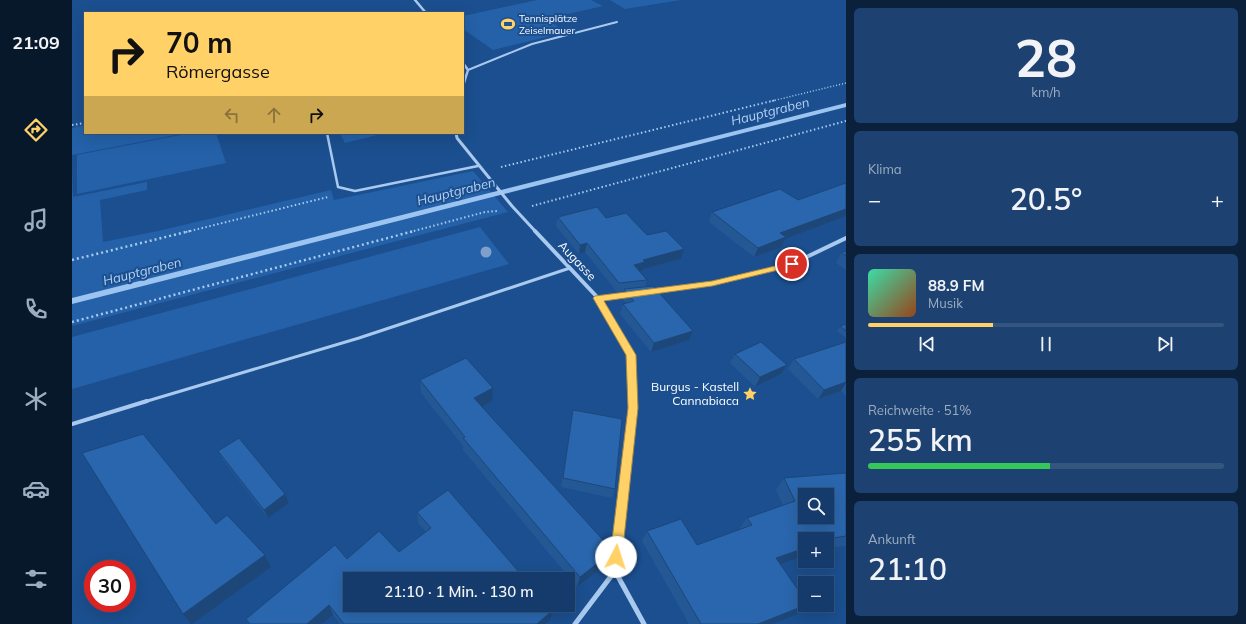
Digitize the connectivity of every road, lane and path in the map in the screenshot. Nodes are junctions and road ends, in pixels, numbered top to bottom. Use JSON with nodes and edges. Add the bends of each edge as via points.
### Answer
{"nodes":[{"id":1,"x":416,"y":0,"type":"edge"},
{"id":2,"x":425,"y":12,"type":"edge"},
{"id":3,"x":617,"y":22,"type":"dead end"},
{"id":4,"x":464,"y":64,"type":"edge"},
{"id":5,"x":468,"y":70,"type":"junction"},
{"id":6,"x":464,"y":83,"type":"edge"},
{"id":7,"x":846,"y":83,"type":"edge"},
{"id":8,"x":846,"y":122,"type":"edge"},
{"id":9,"x":84,"y":123,"type":"edge"},
{"id":10,"x":72,"y":125,"type":"edge"},
{"id":11,"x":327,"y":134,"type":"edge"},
{"id":12,"x":456,"y":134,"type":"edge"},
{"id":13,"x":478,"y":166,"type":"junction"},
{"id":14,"x":483,"y":172,"type":"junction"},
{"id":15,"x":355,"y":191,"type":"junction"},
{"id":16,"x":516,"y":211,"type":"junction"},
{"id":17,"x":846,"y":238,"type":"edge"},
{"id":18,"x":72,"y":260,"type":"edge"},
{"id":19,"x":570,"y":268,"type":"junction"},
{"id":20,"x":645,"y":292,"type":"edge"},
{"id":21,"x":630,"y":294,"type":"edge"},
{"id":22,"x":598,"y":298,"type":"junction"},
{"id":23,"x":72,"y":322,"type":"edge"},
{"id":24,"x":72,"y":424,"type":"edge"},
{"id":25,"x":615,"y":571,"type":"junction"},
{"id":26,"x":575,"y":624,"type":"edge"},
{"id":27,"x":644,"y":624,"type":"edge"}],
"edges":[{"from":1,"to":2,"type":"street"},
{"from":3,"to":5,"type":"lane","via":[[532,44]]},
{"from":4,"to":5,"type":"street"},
{"from":5,"to":6,"type":"street"},
{"from":7,"to":14,"type":"path"},
{"from":8,"to":16,"type":"path"},
{"from":9,"to":10,"type":"path"},
{"from":11,"to":15,"type":"lane","via":[[338,187]]},
{"from":12,"to":13,"type":"street"},
{"from":13,"to":14,"type":"street"},
{"from":13,"to":15,"type":"lane"},
{"from":14,"to":16,"type":"street","name":"Augasse"},
{"from":15,"to":18,"type":"path"},
{"from":16,"to":19,"type":"street","name":"Augasse"},
{"from":16,"to":23,"type":"path","via":[[484,212]]},
{"from":17,"to":20,"type":"street","via":[[792,264],[712,284]]},
{"from":19,"to":22,"type":"street","name":"Augasse"},
{"from":19,"to":24,"type":"lane","via":[[358,338]]},
{"from":21,"to":22,"type":"street"},
{"from":22,"to":25,"type":"street","name":"Augasse","via":[[631,355],[633,408],[619,515]]},
{"from":25,"to":26,"type":"street"},
{"from":25,"to":27,"type":"street"}]}
